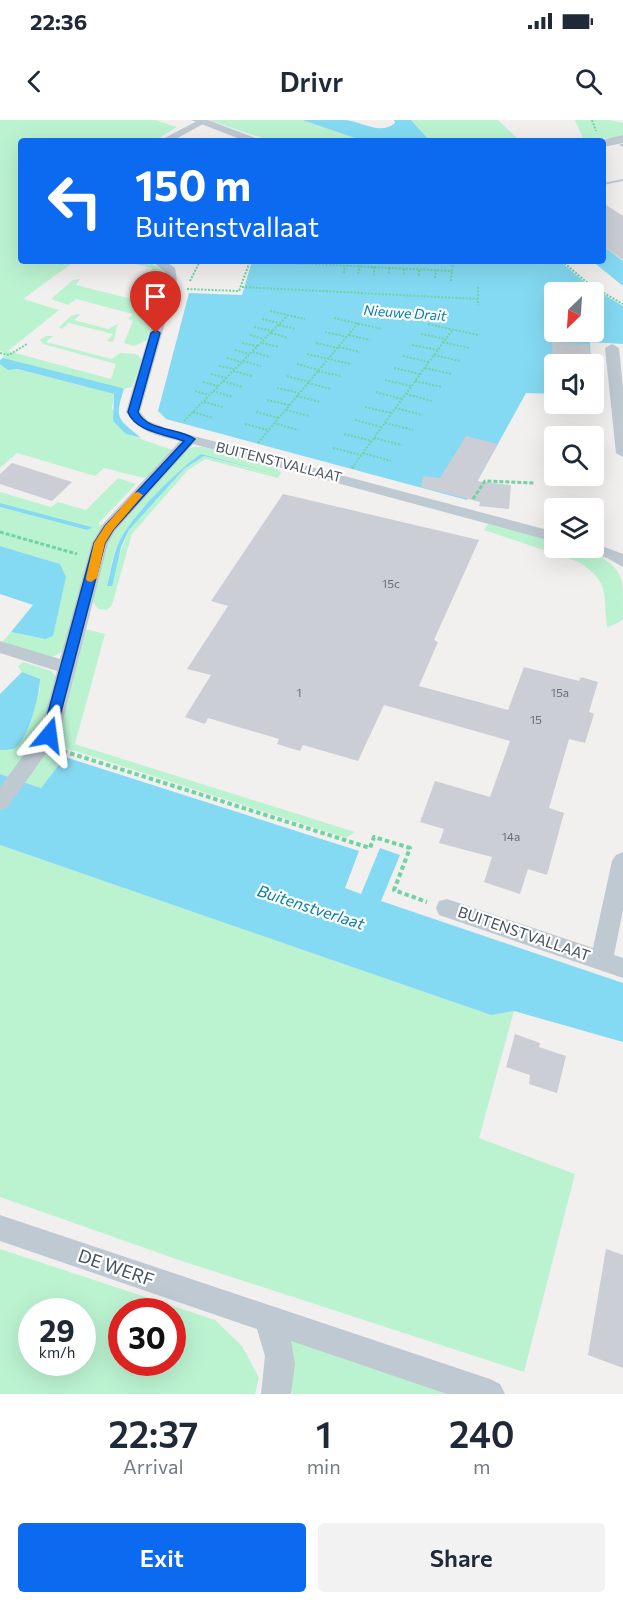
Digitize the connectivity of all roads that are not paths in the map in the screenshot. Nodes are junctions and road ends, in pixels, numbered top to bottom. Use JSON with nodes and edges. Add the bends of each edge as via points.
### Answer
{"nodes":[{"id":1,"x":197,"y":123,"type":"edge"},
{"id":2,"x":170,"y":138,"type":"edge"},
{"id":3,"x":247,"y":138,"type":"edge"},
{"id":4,"x":606,"y":143,"type":"edge"},
{"id":5,"x":622,"y":143,"type":"edge"},
{"id":6,"x":623,"y":180,"type":"edge"},
{"id":7,"x":606,"y":183,"type":"edge"},
{"id":8,"x":164,"y":264,"type":"edge"},
{"id":9,"x":612,"y":348,"type":"dead end"},
{"id":10,"x":190,"y":439,"type":"junction"},
{"id":11,"x":623,"y":453,"type":"edge"},
{"id":12,"x":544,"y":534,"type":"edge"},
{"id":13,"x":604,"y":551,"type":"edge"},
{"id":14,"x":623,"y":562,"type":"edge"},
{"id":15,"x":0,"y":647,"type":"edge"},
{"id":16,"x":68,"y":668,"type":"junction"},
{"id":17,"x":0,"y":802,"type":"edge"},
{"id":18,"x":622,"y":869,"type":"edge"},
{"id":19,"x":447,"y":908,"type":"road end"},
{"id":20,"x":601,"y":960,"type":"junction"},
{"id":21,"x":623,"y":968,"type":"edge"},
{"id":22,"x":0,"y":1228,"type":"edge"},
{"id":23,"x":267,"y":1320,"type":"junction"},
{"id":24,"x":276,"y":1394,"type":"edge"},
{"id":25,"x":490,"y":1394,"type":"edge"}],
"edges":[{"from":1,"to":2,"type":"street"},
{"from":1,"to":3,"type":"street"},
{"from":4,"to":5,"type":"street"},
{"from":6,"to":7,"type":"lane"},
{"from":8,"to":10,"type":"street","name":"BUITENSTVALLAAT","via":[[171,271],[169,293],[133,412],[144,424]]},
{"from":9,"to":11,"type":"street"},
{"from":10,"to":12,"type":"street","name":"BUITENSTVALLAAT"},
{"from":10,"to":16,"type":"street","via":[[109,528],[100,543]]},
{"from":13,"to":14,"type":"street"},
{"from":15,"to":16,"type":"street"},
{"from":16,"to":17,"type":"street","via":[[49,735]]},
{"from":18,"to":20,"type":"street","name":"BUITENSTVALLAAT"},
{"from":19,"to":20,"type":"street","name":"BUITENSTVALLAAT"},
{"from":20,"to":21,"type":"street","name":"BUITENSTVALLAAT"},
{"from":22,"to":23,"type":"street","name":"DE WERF"},
{"from":23,"to":24,"type":"street","via":[[279,1344],[281,1370]]},
{"from":23,"to":25,"type":"street"}]}
